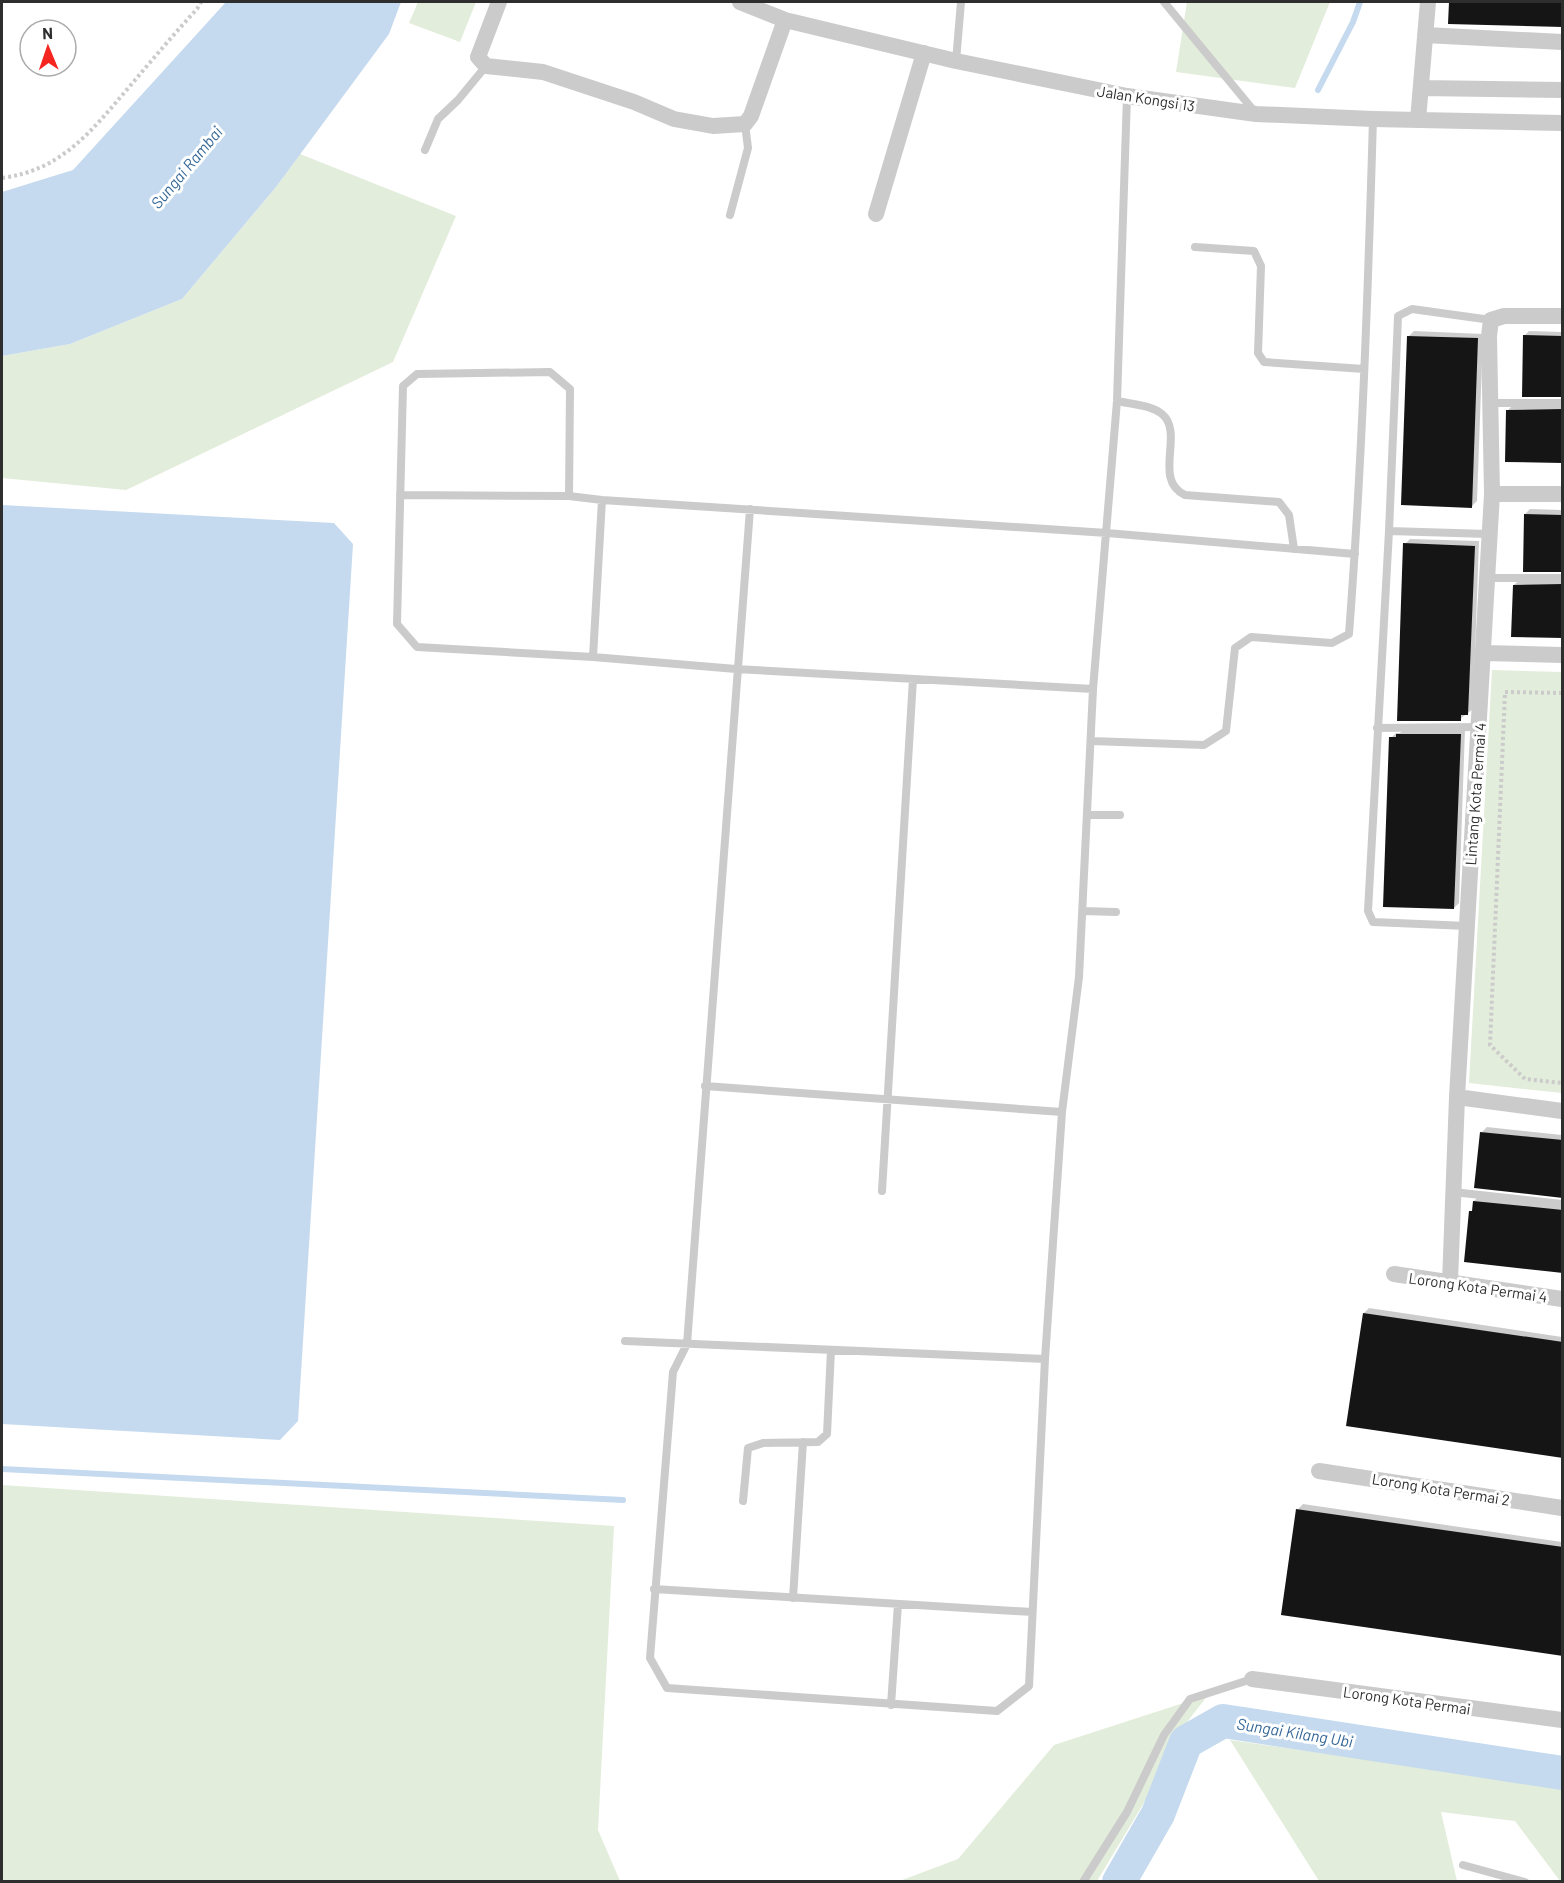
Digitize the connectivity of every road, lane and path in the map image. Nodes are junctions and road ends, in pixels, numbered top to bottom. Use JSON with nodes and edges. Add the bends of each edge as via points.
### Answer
{"nodes":[{"id":1,"x":201,"y":2,"type":"edge"},
{"id":2,"x":499,"y":2,"type":"edge"},
{"id":3,"x":740,"y":2,"type":"edge"},
{"id":4,"x":961,"y":2,"type":"edge"},
{"id":5,"x":1164,"y":2,"type":"edge"},
{"id":6,"x":1428,"y":2,"type":"edge"},
{"id":7,"x":785,"y":20,"type":"junction"},
{"id":8,"x":1425,"y":35,"type":"junction"},
{"id":9,"x":1563,"y":42,"type":"edge"},
{"id":10,"x":924,"y":53,"type":"junction"},
{"id":11,"x":956,"y":61,"type":"junction"},
{"id":12,"x":486,"y":66,"type":"junction"},
{"id":13,"x":1421,"y":88,"type":"junction"},
{"id":14,"x":1563,"y":90,"type":"edge"},
{"id":15,"x":1127,"y":96,"type":"junction"},
{"id":16,"x":1256,"y":114,"type":"junction"},
{"id":17,"x":1373,"y":119,"type":"junction"},
{"id":18,"x":1418,"y":120,"type":"junction"},
{"id":19,"x":1563,"y":123,"type":"edge"},
{"id":20,"x":745,"y":124,"type":"junction"},
{"id":21,"x":425,"y":150,"type":"dead end"},
{"id":22,"x":2,"y":178,"type":"edge"},
{"id":23,"x":876,"y":214,"type":"dead end"},
{"id":24,"x":730,"y":215,"type":"dead end"},
{"id":25,"x":1195,"y":247,"type":"dead end"},
{"id":26,"x":1563,"y":316,"type":"edge"},
{"id":27,"x":1498,"y":318,"type":"junction"},
{"id":28,"x":1364,"y":369,"type":"junction"},
{"id":29,"x":1117,"y":401,"type":"junction"},
{"id":30,"x":1491,"y":403,"type":"junction"},
{"id":31,"x":1563,"y":403,"type":"edge"},
{"id":32,"x":1492,"y":494,"type":"junction"},
{"id":33,"x":1563,"y":494,"type":"edge"},
{"id":34,"x":400,"y":495,"type":"junction"},
{"id":35,"x":569,"y":496,"type":"junction"},
{"id":36,"x":602,"y":500,"type":"junction"},
{"id":37,"x":750,"y":510,"type":"junction"},
{"id":38,"x":1389,"y":531,"type":"junction"},
{"id":39,"x":1107,"y":533,"type":"junction"},
{"id":40,"x":1488,"y":534,"type":"junction"},
{"id":41,"x":1294,"y":549,"type":"junction"},
{"id":42,"x":1355,"y":554,"type":"junction"},
{"id":43,"x":1486,"y":578,"type":"junction"},
{"id":44,"x":1563,"y":578,"type":"edge"},
{"id":45,"x":1484,"y":653,"type":"junction"},
{"id":46,"x":1563,"y":655,"type":"edge"},
{"id":47,"x":593,"y":657,"type":"junction"},
{"id":48,"x":736,"y":669,"type":"junction"},
{"id":49,"x":913,"y":679,"type":"junction"},
{"id":50,"x":1093,"y":689,"type":"junction"},
{"id":51,"x":1563,"y":693,"type":"edge"},
{"id":52,"x":1479,"y":727,"type":"junction"},
{"id":53,"x":1377,"y":728,"type":"junction"},
{"id":54,"x":1091,"y":741,"type":"junction"},
{"id":55,"x":1087,"y":815,"type":"junction"},
{"id":56,"x":1120,"y":815,"type":"dead end"},
{"id":57,"x":1083,"y":911,"type":"junction"},
{"id":58,"x":1116,"y":912,"type":"dead end"},
{"id":59,"x":1467,"y":926,"type":"junction"},
{"id":60,"x":1563,"y":1083,"type":"edge"},
{"id":61,"x":705,"y":1086,"type":"junction"},
{"id":62,"x":1457,"y":1097,"type":"junction"},
{"id":63,"x":887,"y":1100,"type":"junction"},
{"id":64,"x":1563,"y":1111,"type":"edge"},
{"id":65,"x":1062,"y":1112,"type":"junction"},
{"id":66,"x":882,"y":1191,"type":"dead end"},
{"id":67,"x":1453,"y":1192,"type":"junction"},
{"id":68,"x":1563,"y":1204,"type":"edge"},
{"id":69,"x":1394,"y":1274,"type":"dead end"},
{"id":70,"x":1450,"y":1282,"type":"junction"},
{"id":71,"x":1563,"y":1299,"type":"edge"},
{"id":72,"x":625,"y":1341,"type":"dead end"},
{"id":73,"x":687,"y":1344,"type":"junction"},
{"id":74,"x":831,"y":1350,"type":"junction"},
{"id":75,"x":1045,"y":1359,"type":"junction"},
{"id":76,"x":803,"y":1442,"type":"junction"},
{"id":77,"x":1319,"y":1471,"type":"dead end"},
{"id":78,"x":743,"y":1501,"type":"dead end"},
{"id":79,"x":1563,"y":1508,"type":"edge"},
{"id":80,"x":654,"y":1589,"type":"junction"},
{"id":81,"x":794,"y":1598,"type":"junction"},
{"id":82,"x":898,"y":1604,"type":"junction"},
{"id":83,"x":1032,"y":1612,"type":"junction"},
{"id":84,"x":1252,"y":1679,"type":"joint"},
{"id":85,"x":891,"y":1705,"type":"junction"},
{"id":86,"x":1563,"y":1720,"type":"edge"},
{"id":87,"x":1463,"y":1865,"type":"dead end"},
{"id":88,"x":1083,"y":1881,"type":"edge"},
{"id":89,"x":1525,"y":1881,"type":"edge"}],
"edges":[{"from":1,"to":22,"type":"path","via":[[86,138],[54,161],[21,176]]},
{"from":2,"to":12,"type":"street","via":[[478,57]]},
{"from":3,"to":7,"type":"street","name":"Jalan Kongsi 13"},
{"from":4,"to":11,"type":"lane"},
{"from":5,"to":16,"type":"lane"},
{"from":6,"to":8,"type":"street"},
{"from":7,"to":10,"type":"street","name":"Jalan Kongsi 13"},
{"from":7,"to":20,"type":"street"},
{"from":8,"to":9,"type":"street"},
{"from":8,"to":13,"type":"street"},
{"from":10,"to":11,"type":"street","name":"Jalan Kongsi 13"},
{"from":10,"to":23,"type":"street"},
{"from":11,"to":15,"type":"street","name":"Jalan Kongsi 13"},
{"from":12,"to":20,"type":"street","via":[[543,72],[674,119],[713,126]]},
{"from":12,"to":21,"type":"lane","via":[[438,119]]},
{"from":13,"to":14,"type":"street"},
{"from":13,"to":18,"type":"street"},
{"from":15,"to":16,"type":"street","name":"Jalan Kongsi 13"},
{"from":15,"to":29,"type":"lane"},
{"from":16,"to":17,"type":"street","name":"Jalan Kongsi 13"},
{"from":17,"to":18,"type":"street","name":"Jalan Kongsi 13"},
{"from":17,"to":28,"type":"lane"},
{"from":18,"to":19,"type":"street","name":"Jalan Kongsi 13"},
{"from":20,"to":24,"type":"lane","via":[[748,148]]},
{"from":25,"to":28,"type":"lane","via":[[1254,251],[1261,266],[1258,353],[1264,362]]},
{"from":26,"to":27,"type":"street"},
{"from":27,"to":30,"type":"street","name":"Lintang Kota Permai 4","via":[[1489,336]]},
{"from":27,"to":38,"type":"lane","via":[[1412,309],[1398,316]]},
{"from":28,"to":42,"type":"lane"},
{"from":29,"to":39,"type":"lane"},
{"from":29,"to":41,"type":"lane","via":[[1164,415],[1170,429],[1171,480],[1175,490],[1185,495],[1279,502],[1289,515]]},
{"from":30,"to":31,"type":"lane"},
{"from":30,"to":32,"type":"street","name":"Lintang Kota Permai 4"},
{"from":32,"to":33,"type":"street"},
{"from":32,"to":40,"type":"street","name":"Lintang Kota Permai 4"},
{"from":34,"to":35,"type":"lane"},
{"from":34,"to":35,"type":"lane","via":[[403,386],[417,374],[550,372],[570,388]]},
{"from":34,"to":47,"type":"lane","via":[[397,624],[417,647]]},
{"from":35,"to":36,"type":"lane"},
{"from":36,"to":37,"type":"lane"},
{"from":36,"to":47,"type":"lane"},
{"from":37,"to":39,"type":"lane"},
{"from":37,"to":48,"type":"lane"},
{"from":38,"to":40,"type":"lane"},
{"from":38,"to":53,"type":"lane"},
{"from":39,"to":41,"type":"lane"},
{"from":39,"to":50,"type":"lane"},
{"from":40,"to":43,"type":"street","name":"Lintang Kota Permai 4"},
{"from":41,"to":42,"type":"lane"},
{"from":42,"to":54,"type":"lane","via":[[1349,634],[1332,643],[1251,637],[1235,648],[1227,731],[1204,744]]},
{"from":43,"to":44,"type":"lane"},
{"from":43,"to":45,"type":"street","name":"Lintang Kota Permai 4"},
{"from":45,"to":46,"type":"street"},
{"from":45,"to":52,"type":"street","name":"Lintang Kota Permai 4"},
{"from":47,"to":48,"type":"lane"},
{"from":48,"to":49,"type":"lane"},
{"from":48,"to":61,"type":"lane"},
{"from":49,"to":50,"type":"lane"},
{"from":49,"to":63,"type":"lane"},
{"from":50,"to":54,"type":"lane"},
{"from":51,"to":60,"type":"path","via":[[1505,692],[1490,1045],[1525,1078]]},
{"from":52,"to":53,"type":"lane"},
{"from":52,"to":59,"type":"street","name":"Lintang Kota Permai 4"},
{"from":53,"to":59,"type":"lane","via":[[1368,911],[1372,922]]},
{"from":54,"to":55,"type":"lane"},
{"from":55,"to":56,"type":"lane"},
{"from":55,"to":57,"type":"lane"},
{"from":57,"to":58,"type":"lane"},
{"from":57,"to":65,"type":"lane"},
{"from":59,"to":62,"type":"street","name":"Lintang Kota Permai 4"},
{"from":61,"to":63,"type":"lane"},
{"from":61,"to":73,"type":"lane"},
{"from":62,"to":64,"type":"street"},
{"from":62,"to":67,"type":"street","name":"Lintang Kota Permai 4"},
{"from":63,"to":65,"type":"lane"},
{"from":63,"to":66,"type":"lane"},
{"from":65,"to":75,"type":"lane"},
{"from":67,"to":68,"type":"lane"},
{"from":67,"to":70,"type":"street","name":"Lintang Kota Permai 4"},
{"from":69,"to":70,"type":"street","name":"Lorong Kota Permai 4"},
{"from":70,"to":71,"type":"street","name":"Lorong Kota Permai 4"},
{"from":72,"to":73,"type":"lane"},
{"from":73,"to":74,"type":"lane"},
{"from":73,"to":80,"type":"lane","via":[[673,1372]]},
{"from":74,"to":75,"type":"lane"},
{"from":74,"to":76,"type":"lane","via":[[827,1434],[818,1442]]},
{"from":75,"to":83,"type":"lane"},
{"from":76,"to":78,"type":"lane","via":[[763,1443],[748,1448]]},
{"from":76,"to":81,"type":"lane"},
{"from":77,"to":79,"type":"street","name":"Lorong Kota Permai 2"},
{"from":80,"to":81,"type":"lane"},
{"from":80,"to":85,"type":"lane","via":[[650,1658],[667,1688]]},
{"from":81,"to":82,"type":"lane"},
{"from":82,"to":83,"type":"lane"},
{"from":82,"to":85,"type":"lane"},
{"from":83,"to":85,"type":"lane","via":[[1029,1686],[997,1711]]},
{"from":84,"to":86,"type":"street","name":"Lorong Kota Permai"},
{"from":84,"to":88,"type":"lane","via":[[1190,1699],[1164,1736],[1127,1812]]},
{"from":87,"to":89,"type":"lane"}]}
